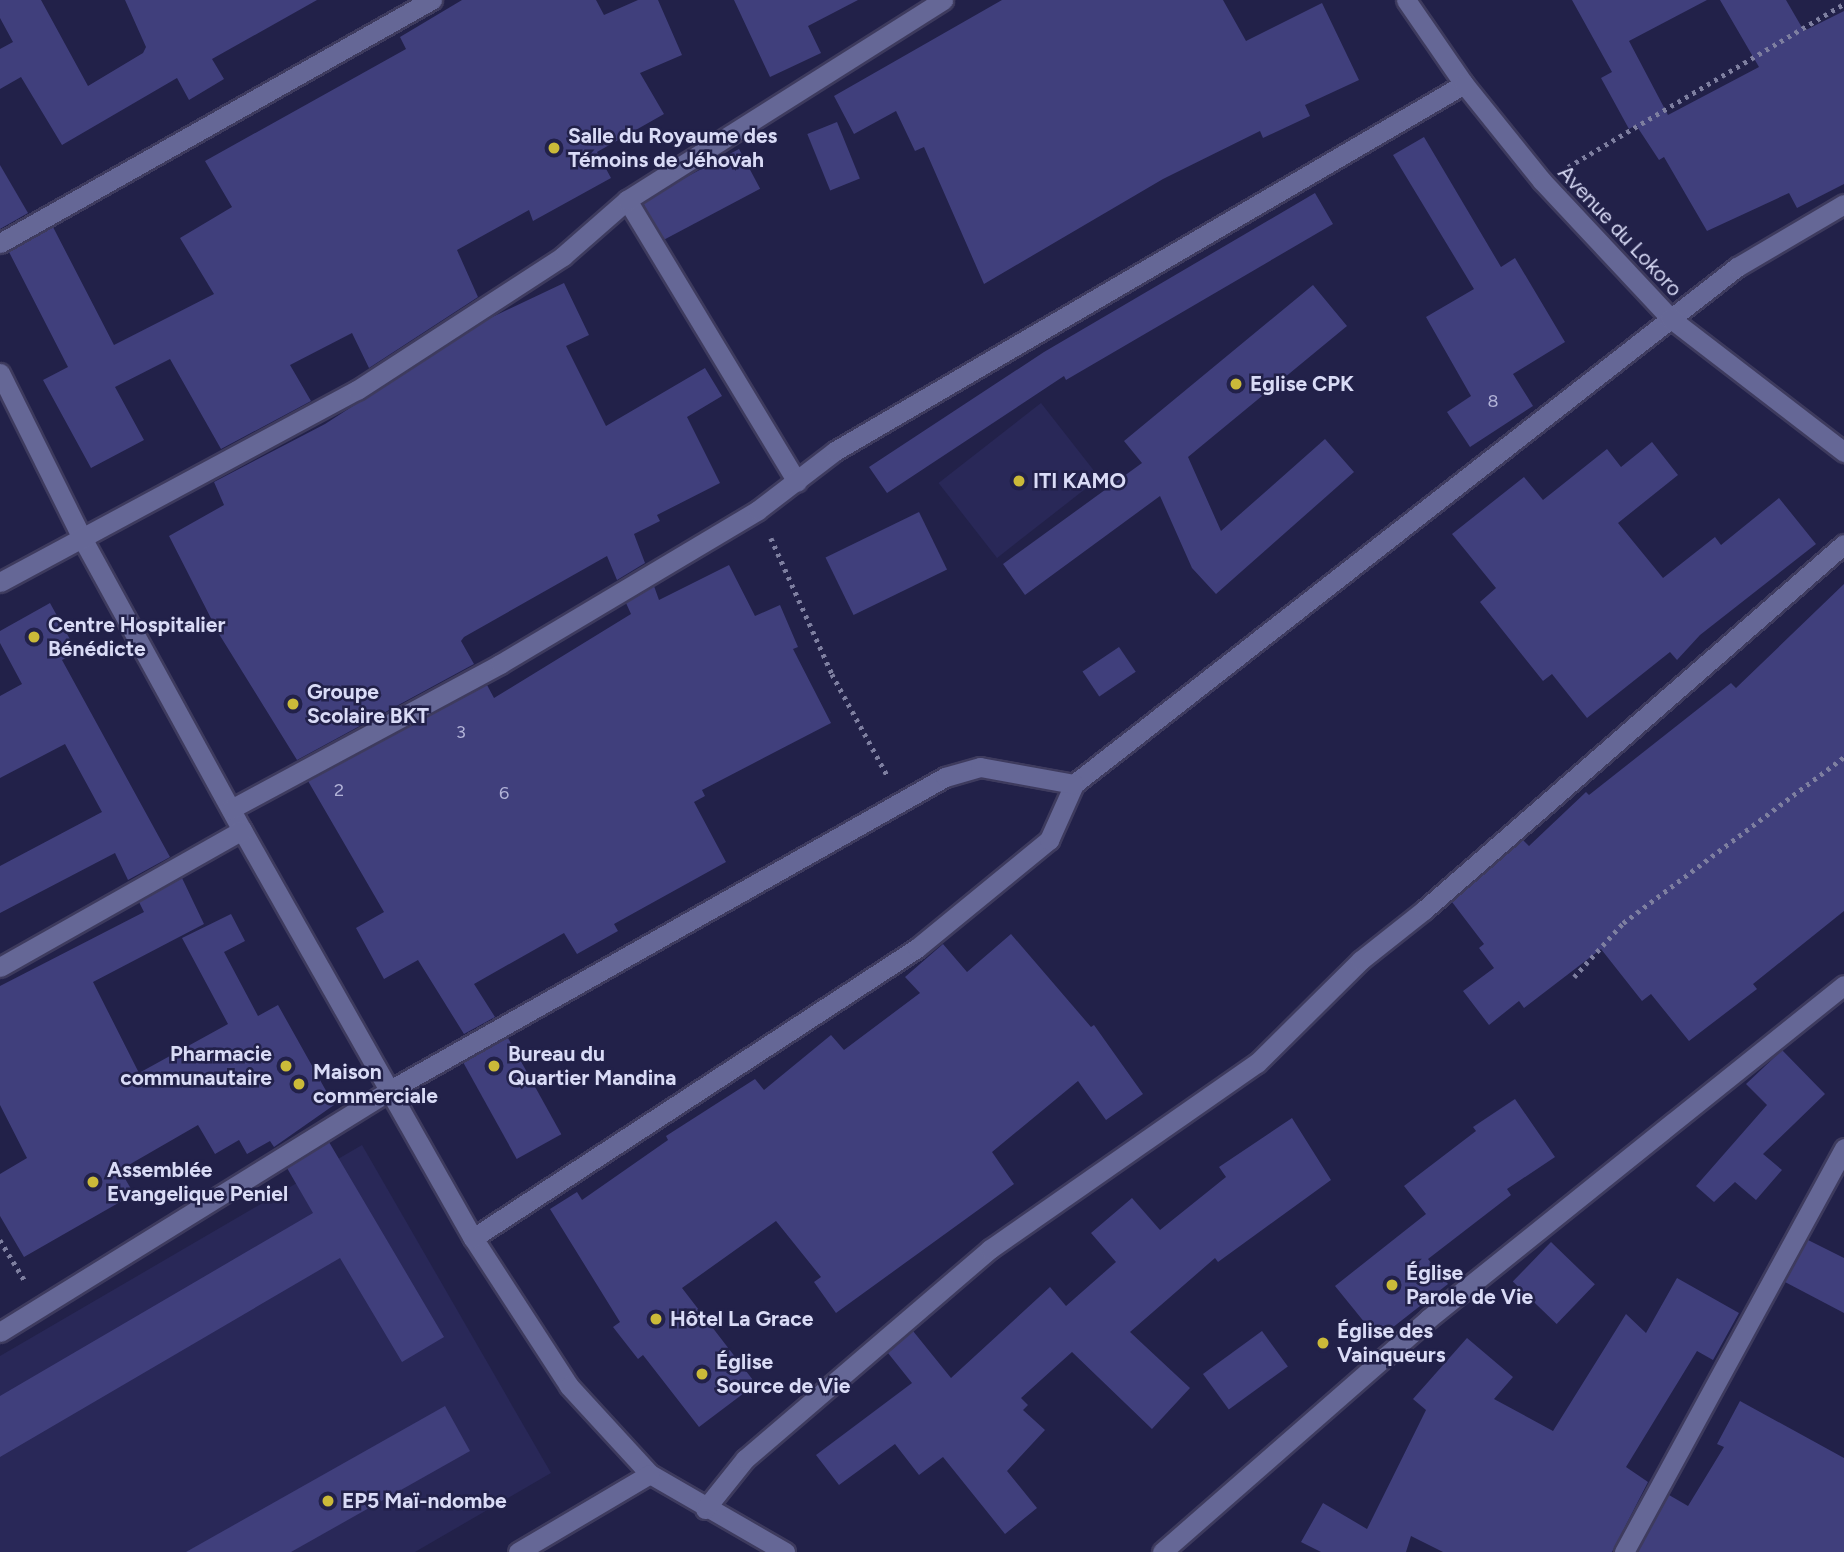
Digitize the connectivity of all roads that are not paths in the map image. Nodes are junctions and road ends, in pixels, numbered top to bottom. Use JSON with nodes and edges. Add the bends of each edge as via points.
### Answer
{"nodes":[{"id":1,"x":432,"y":0,"type":"edge"},
{"id":2,"x":943,"y":0,"type":"edge"},
{"id":3,"x":1406,"y":0,"type":"edge"},
{"id":4,"x":1464,"y":84,"type":"junction"},
{"id":5,"x":627,"y":200,"type":"junction"},
{"id":6,"x":1844,"y":204,"type":"edge"},
{"id":7,"x":0,"y":243,"type":"edge"},
{"id":8,"x":1670,"y":318,"type":"junction"},
{"id":9,"x":0,"y":373,"type":"edge"},
{"id":10,"x":1844,"y":452,"type":"edge"},
{"id":11,"x":797,"y":482,"type":"junction"},
{"id":12,"x":82,"y":538,"type":"junction"},
{"id":13,"x":1844,"y":544,"type":"edge"},
{"id":14,"x":0,"y":582,"type":"edge"},
{"id":15,"x":1074,"y":784,"type":"junction"},
{"id":16,"x":231,"y":809,"type":"junction"},
{"id":17,"x":242,"y":830,"type":"junction"},
{"id":18,"x":0,"y":967,"type":"edge"},
{"id":19,"x":1844,"y":985,"type":"edge"},
{"id":20,"x":390,"y":1090,"type":"junction"},
{"id":21,"x":1844,"y":1147,"type":"edge"},
{"id":22,"x":473,"y":1238,"type":"junction"},
{"id":23,"x":0,"y":1332,"type":"edge"},
{"id":24,"x":650,"y":1474,"type":"junction"},
{"id":25,"x":705,"y":1509,"type":"junction"},
{"id":26,"x":518,"y":1552,"type":"edge"},
{"id":27,"x":785,"y":1552,"type":"edge"},
{"id":28,"x":1162,"y":1552,"type":"edge"},
{"id":29,"x":1624,"y":1552,"type":"edge"}],
"edges":[{"from":1,"to":7,"type":"street"},
{"from":2,"to":5,"type":"street"},
{"from":3,"to":4,"type":"street","name":"Avenue du Lokoro"},
{"from":4,"to":8,"type":"street","name":"Avenue du Lokoro","via":[[1542,181]]},
{"from":4,"to":11,"type":"street","via":[[835,451]]},
{"from":5,"to":11,"type":"street"},
{"from":5,"to":12,"type":"street","via":[[563,256],[358,390]]},
{"from":6,"to":8,"type":"street","via":[[1738,268]]},
{"from":8,"to":10,"type":"street","name":"Avenue du Lokoro"},
{"from":8,"to":15,"type":"street"},
{"from":9,"to":12,"type":"street"},
{"from":11,"to":16,"type":"street","via":[[500,664]]},
{"from":12,"to":14,"type":"street"},
{"from":12,"to":16,"type":"street"},
{"from":13,"to":25,"type":"street","via":[[1424,911],[1361,960],[1257,1063],[990,1249],[745,1459]]},
{"from":15,"to":20,"type":"street","via":[[972,768],[945,777]]},
{"from":15,"to":22,"type":"street","via":[[1049,840],[917,948]]},
{"from":16,"to":17,"type":"street"},
{"from":17,"to":18,"type":"street"},
{"from":17,"to":20,"type":"street"},
{"from":19,"to":28,"type":"street","via":[[1428,1320]]},
{"from":20,"to":22,"type":"street"},
{"from":20,"to":23,"type":"street"},
{"from":21,"to":29,"type":"street"},
{"from":22,"to":24,"type":"street","via":[[569,1386]]},
{"from":24,"to":25,"type":"street"},
{"from":24,"to":26,"type":"street"},
{"from":25,"to":27,"type":"street"}]}
